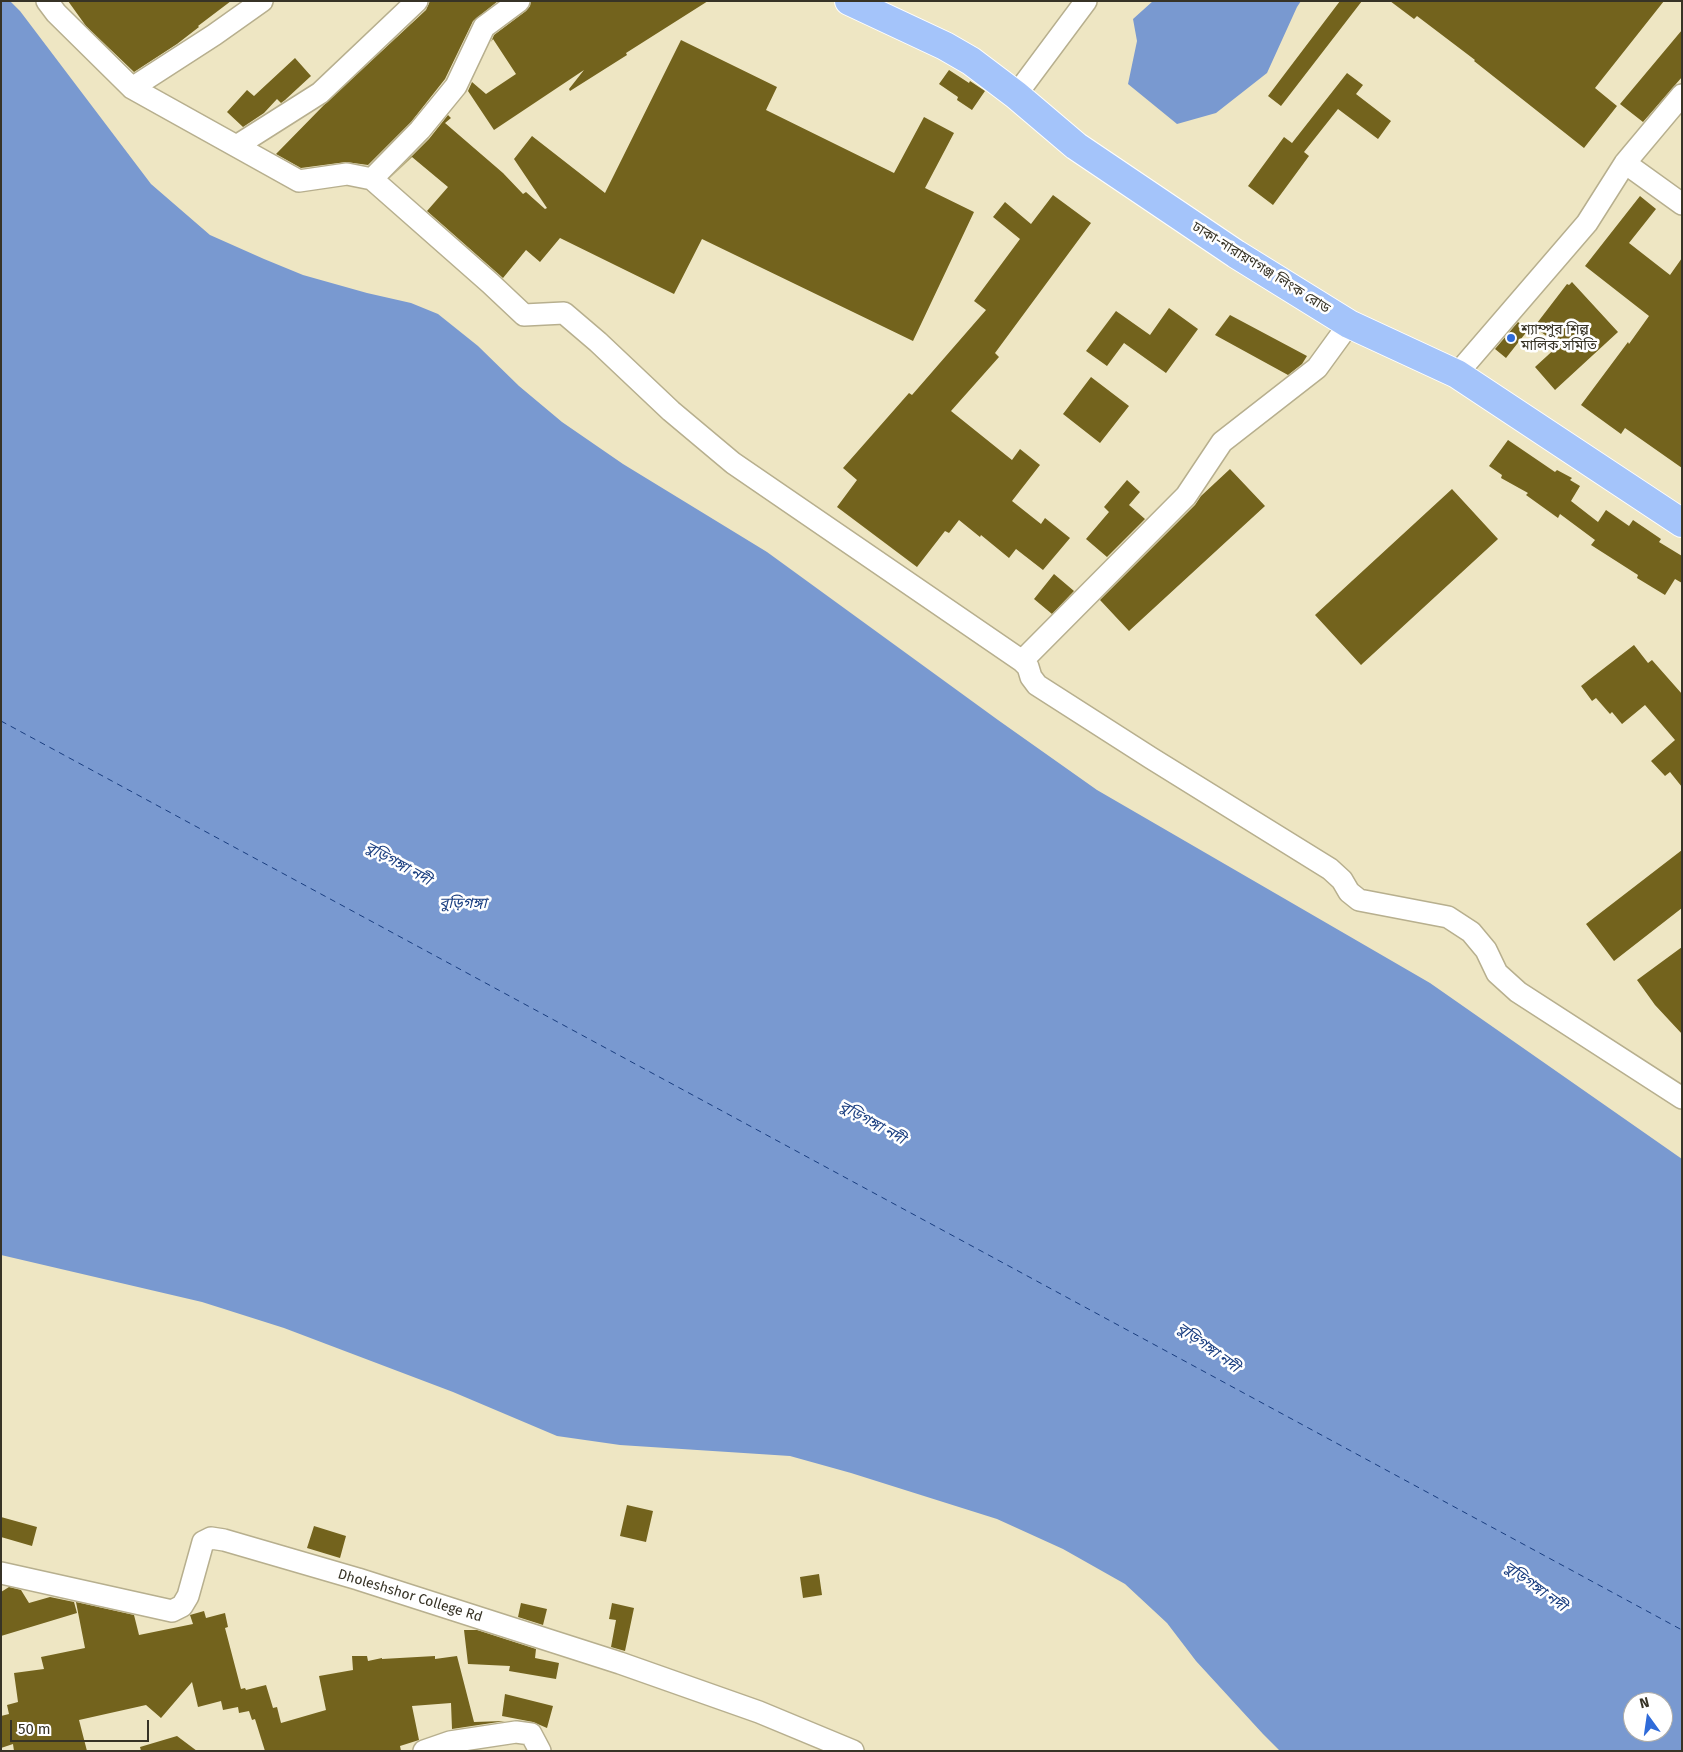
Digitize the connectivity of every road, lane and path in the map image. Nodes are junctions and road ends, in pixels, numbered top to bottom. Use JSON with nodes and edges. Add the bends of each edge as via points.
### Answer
{"nodes":[{"id":1,"x":46,"y":1,"type":"edge"},
{"id":2,"x":262,"y":1,"type":"edge"},
{"id":3,"x":417,"y":1,"type":"edge"},
{"id":4,"x":519,"y":1,"type":"edge"},
{"id":5,"x":849,"y":1,"type":"edge"},
{"id":6,"x":1086,"y":1,"type":"edge"},
{"id":7,"x":132,"y":88,"type":"junction"},
{"id":8,"x":1016,"y":95,"type":"junction"},
{"id":9,"x":1682,"y":95,"type":"edge"},
{"id":10,"x":238,"y":145,"type":"junction"},
{"id":11,"x":1625,"y":163,"type":"junction"},
{"id":12,"x":372,"y":179,"type":"junction"},
{"id":13,"x":1682,"y":204,"type":"edge"},
{"id":14,"x":1349,"y":324,"type":"junction"},
{"id":15,"x":1457,"y":374,"type":"junction"},
{"id":16,"x":1682,"y":523,"type":"edge"},
{"id":17,"x":1022,"y":661,"type":"junction"},
{"id":18,"x":1682,"y":1098,"type":"edge"},
{"id":19,"x":1,"y":1573,"type":"edge"},
{"id":20,"x":424,"y":1751,"type":"edge"},
{"id":21,"x":540,"y":1751,"type":"edge"},
{"id":22,"x":853,"y":1751,"type":"edge"}],
"edges":[{"from":1,"to":7,"type":"street"},
{"from":2,"to":7,"type":"street"},
{"from":3,"to":10,"type":"street","via":[[320,93]]},
{"from":4,"to":12,"type":"street","via":[[484,28],[456,86],[420,130]]},
{"from":5,"to":8,"type":"highway","name":"ঢাকা-নারায়ণগঞ্জ লিংক রোড","via":[[945,46]]},
{"from":6,"to":8,"type":"street"},
{"from":7,"to":10,"type":"street"},
{"from":8,"to":14,"type":"highway","name":"ঢাকা-নারায়ণগঞ্জ লিংক রোড","via":[[1076,146],[1236,254]]},
{"from":9,"to":11,"type":"street"},
{"from":10,"to":12,"type":"street","via":[[299,181],[347,174]]},
{"from":11,"to":13,"type":"street"},
{"from":11,"to":15,"type":"street","via":[[1587,223]]},
{"from":12,"to":17,"type":"street","via":[[524,315],[564,313],[670,411],[734,462]]},
{"from":14,"to":15,"type":"highway","name":"ঢাকা-নারায়ণগঞ্জ লিংক রোড"},
{"from":14,"to":17,"type":"street","via":[[1317,368],[1222,442],[1186,496]]},
{"from":15,"to":16,"type":"highway","name":"ঢাকা-নারায়ণগঞ্জ লিংক রোড"},
{"from":17,"to":18,"type":"street","via":[[1037,685],[1330,868],[1359,900],[1448,917],[1471,932],[1486,950],[1497,973],[1518,992]]},
{"from":19,"to":22,"type":"street","name":"Dholeshshor College Rd","via":[[172,1611],[182,1606],[188,1596],[203,1542],[211,1538],[224,1540],[358,1579],[620,1663],[758,1712]]},
{"from":20,"to":21,"type":"street","via":[[450,1742],[516,1732],[531,1734]]}]}
